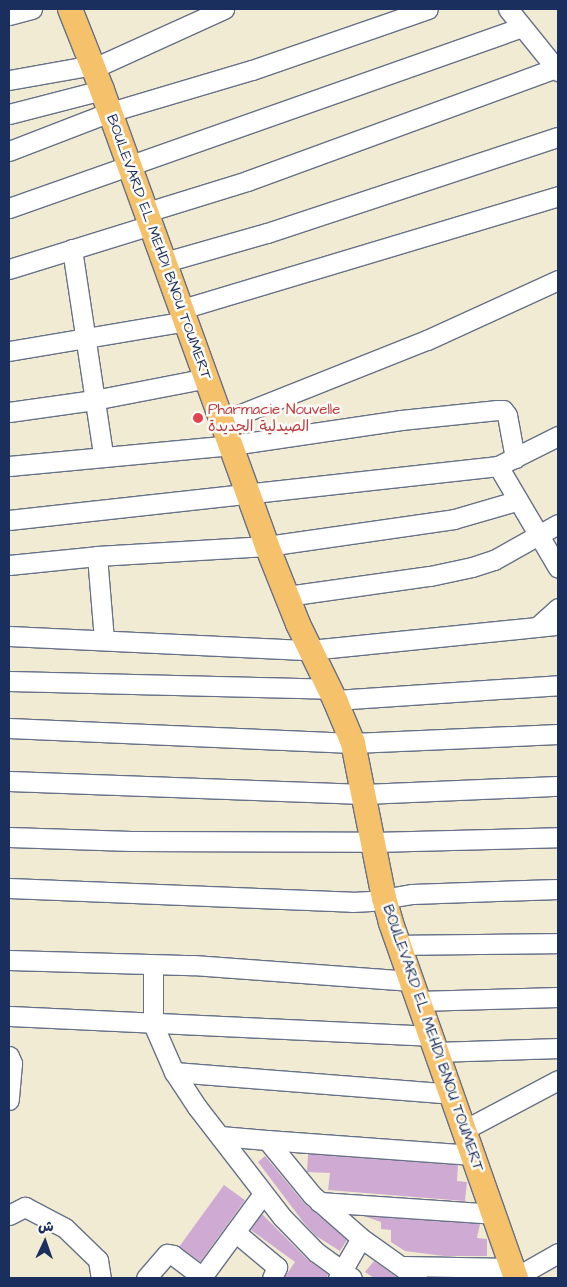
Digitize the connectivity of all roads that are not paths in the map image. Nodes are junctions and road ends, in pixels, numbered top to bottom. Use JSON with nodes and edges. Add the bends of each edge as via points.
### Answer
{"nodes":[{"id":1,"x":32,"y":9,"type":"edge"},
{"id":2,"x":70,"y":9,"type":"edge"},
{"id":3,"x":224,"y":9,"type":"edge"},
{"id":4,"x":428,"y":9,"type":"edge"},
{"id":5,"x":508,"y":9,"type":"edge"},
{"id":6,"x":9,"y":15,"type":"edge"},
{"id":7,"x":522,"y":27,"type":"junction"},
{"id":8,"x":94,"y":66,"type":"junction"},
{"id":9,"x":557,"y":70,"type":"edge"},
{"id":10,"x":9,"y":80,"type":"edge"},
{"id":11,"x":102,"y":90,"type":"junction"},
{"id":12,"x":110,"y":112,"type":"junction"},
{"id":13,"x":9,"y":114,"type":"edge"},
{"id":14,"x":558,"y":137,"type":"edge"},
{"id":15,"x":9,"y":151,"type":"edge"},
{"id":16,"x":130,"y":166,"type":"junction"},
{"id":17,"x":558,"y":196,"type":"edge"},
{"id":18,"x":9,"y":208,"type":"edge"},
{"id":19,"x":149,"y":218,"type":"junction"},
{"id":20,"x":72,"y":249,"type":"junction"},
{"id":21,"x":165,"y":262,"type":"junction"},
{"id":22,"x":9,"y":270,"type":"edge"},
{"id":23,"x":558,"y":280,"type":"edge"},
{"id":24,"x":185,"y":315,"type":"junction"},
{"id":25,"x":84,"y":338,"type":"junction"},
{"id":26,"x":9,"y":351,"type":"edge"},
{"id":27,"x":207,"y":378,"type":"junction"},
{"id":28,"x":94,"y":400,"type":"junction"},
{"id":29,"x":9,"y":412,"type":"edge"},
{"id":30,"x":224,"y":421,"type":"junction"},
{"id":31,"x":558,"y":436,"type":"edge"},
{"id":32,"x":232,"y":445,"type":"junction"},
{"id":33,"x":103,"y":455,"type":"junction"},
{"id":34,"x":515,"y":458,"type":"junction"},
{"id":35,"x":9,"y":466,"type":"edge"},
{"id":36,"x":498,"y":466,"type":"junction"},
{"id":37,"x":249,"y":494,"type":"junction"},
{"id":38,"x":516,"y":501,"type":"junction"},
{"id":39,"x":9,"y":520,"type":"edge"},
{"id":40,"x":558,"y":524,"type":"edge"},
{"id":41,"x":538,"y":534,"type":"junction"},
{"id":42,"x":267,"y":546,"type":"junction"},
{"id":43,"x":97,"y":556,"type":"junction"},
{"id":44,"x":9,"y":565,"type":"edge"},
{"id":45,"x":558,"y":568,"type":"edge"},
{"id":46,"x":287,"y":596,"type":"junction"},
{"id":47,"x":558,"y":608,"type":"edge"},
{"id":48,"x":558,"y":625,"type":"edge"},
{"id":49,"x":537,"y":627,"type":"junction"},
{"id":50,"x":9,"y":636,"type":"edge"},
{"id":51,"x":104,"y":640,"type":"junction"},
{"id":52,"x":310,"y":650,"type":"junction"},
{"id":53,"x":9,"y":681,"type":"edge"},
{"id":54,"x":558,"y":685,"type":"edge"},
{"id":55,"x":333,"y":694,"type":"junction"},
{"id":56,"x":9,"y":728,"type":"edge"},
{"id":57,"x":558,"y":734,"type":"edge"},
{"id":58,"x":353,"y":743,"type":"junction"},
{"id":59,"x":9,"y":781,"type":"edge"},
{"id":60,"x":558,"y":786,"type":"edge"},
{"id":61,"x":364,"y":794,"type":"junction"},
{"id":62,"x":9,"y":837,"type":"edge"},
{"id":63,"x":558,"y":837,"type":"edge"},
{"id":64,"x":373,"y":842,"type":"junction"},
{"id":65,"x":9,"y":888,"type":"edge"},
{"id":66,"x":558,"y":889,"type":"edge"},
{"id":67,"x":384,"y":898,"type":"junction"},
{"id":68,"x":558,"y":943,"type":"edge"},
{"id":69,"x":398,"y":945,"type":"junction"},
{"id":70,"x":9,"y":960,"type":"edge"},
{"id":71,"x":153,"y":965,"type":"junction"},
{"id":72,"x":414,"y":991,"type":"junction"},
{"id":73,"x":558,"y":997,"type":"edge"},
{"id":74,"x":9,"y":1016,"type":"edge"},
{"id":75,"x":153,"y":1024,"type":"junction"},
{"id":76,"x":434,"y":1044,"type":"junction"},
{"id":77,"x":558,"y":1048,"type":"edge"},
{"id":78,"x":9,"y":1056,"type":"edge"},
{"id":79,"x":174,"y":1072,"type":"junction"},
{"id":80,"x":556,"y":1088,"type":"edge"},
{"id":81,"x":451,"y":1094,"type":"junction"},
{"id":82,"x":9,"y":1100,"type":"edge"},
{"id":83,"x":464,"y":1130,"type":"junction"},
{"id":84,"x":220,"y":1136,"type":"junction"},
{"id":85,"x":267,"y":1140,"type":"junction"},
{"id":86,"x":472,"y":1155,"type":"junction"},
{"id":87,"x":262,"y":1194,"type":"junction"},
{"id":88,"x":318,"y":1202,"type":"junction"},
{"id":89,"x":493,"y":1214,"type":"junction"},
{"id":90,"x":9,"y":1215,"type":"edge"},
{"id":91,"x":236,"y":1232,"type":"junction"},
{"id":92,"x":361,"y":1238,"type":"junction"},
{"id":93,"x":558,"y":1253,"type":"edge"},
{"id":94,"x":401,"y":1266,"type":"junction"},
{"id":95,"x":515,"y":1274,"type":"edge"},
{"id":96,"x":344,"y":1276,"type":"edge"},
{"id":97,"x":101,"y":1278,"type":"edge"},
{"id":98,"x":146,"y":1278,"type":"edge"},
{"id":99,"x":203,"y":1278,"type":"edge"},
{"id":100,"x":272,"y":1278,"type":"edge"},
{"id":101,"x":417,"y":1278,"type":"edge"}],
"edges":[{"from":1,"to":6,"type":"street"},
{"from":2,"to":8,"type":"main road","name":"BOULEVARD EL MEHDI BNOU TOUMERT"},
{"from":3,"to":8,"type":"street"},
{"from":4,"to":12,"type":"street","via":[[252,70]]},
{"from":5,"to":7,"type":"street"},
{"from":7,"to":9,"type":"street"},
{"from":7,"to":16,"type":"street"},
{"from":8,"to":10,"type":"street"},
{"from":8,"to":11,"type":"main road","name":"BOULEVARD EL MEHDI BNOU TOUMERT"},
{"from":9,"to":19,"type":"street"},
{"from":11,"to":12,"type":"main road","name":"BOULEVARD EL MEHDI BNOU TOUMERT"},
{"from":11,"to":13,"type":"street"},
{"from":12,"to":15,"type":"street"},
{"from":12,"to":16,"type":"main road","name":"BOULEVARD EL MEHDI BNOU TOUMERT"},
{"from":14,"to":21,"type":"street","via":[[285,227]]},
{"from":16,"to":18,"type":"street"},
{"from":16,"to":19,"type":"main road","name":"BOULEVARD EL MEHDI BNOU TOUMERT"},
{"from":17,"to":24,"type":"street"},
{"from":19,"to":20,"type":"street"},
{"from":19,"to":21,"type":"main road","name":"BOULEVARD EL MEHDI BNOU TOUMERT"},
{"from":20,"to":22,"type":"street"},
{"from":20,"to":25,"type":"street"},
{"from":21,"to":24,"type":"main road","name":"BOULEVARD EL MEHDI BNOU TOUMERT"},
{"from":23,"to":30,"type":"street","via":[[427,340]]},
{"from":24,"to":25,"type":"street"},
{"from":24,"to":27,"type":"main road","name":"BOULEVARD EL MEHDI BNOU TOUMERT"},
{"from":25,"to":26,"type":"street"},
{"from":25,"to":28,"type":"street"},
{"from":27,"to":28,"type":"street"},
{"from":27,"to":30,"type":"main road","name":"BOULEVARD EL MEHDI BNOU TOUMERT"},
{"from":28,"to":29,"type":"street"},
{"from":28,"to":33,"type":"street"},
{"from":30,"to":32,"type":"main road","name":"BOULEVARD EL MEHDI BNOU TOUMERT"},
{"from":31,"to":34,"type":"street"},
{"from":32,"to":33,"type":"street"},
{"from":32,"to":34,"type":"street","via":[[401,420],[503,410],[507,415]]},
{"from":32,"to":37,"type":"main road","name":"BOULEVARD EL MEHDI BNOU TOUMERT"},
{"from":33,"to":35,"type":"street"},
{"from":34,"to":36,"type":"street"},
{"from":36,"to":37,"type":"street"},
{"from":36,"to":38,"type":"street"},
{"from":37,"to":39,"type":"street"},
{"from":37,"to":42,"type":"main road","name":"BOULEVARD EL MEHDI BNOU TOUMERT"},
{"from":38,"to":41,"type":"street"},
{"from":38,"to":42,"type":"street","via":[[454,519]]},
{"from":40,"to":41,"type":"street"},
{"from":41,"to":45,"type":"street"},
{"from":41,"to":46,"type":"street","via":[[494,560],[472,567]]},
{"from":42,"to":43,"type":"street"},
{"from":42,"to":46,"type":"main road","name":"BOULEVARD EL MEHDI BNOU TOUMERT"},
{"from":43,"to":44,"type":"street"},
{"from":43,"to":51,"type":"street"},
{"from":46,"to":52,"type":"main road","name":"BOULEVARD EL MEHDI BNOU TOUMERT"},
{"from":47,"to":49,"type":"street"},
{"from":48,"to":49,"type":"street"},
{"from":49,"to":52,"type":"street"},
{"from":50,"to":51,"type":"street"},
{"from":51,"to":52,"type":"street"},
{"from":52,"to":55,"type":"main road","name":"BOULEVARD EL MEHDI BNOU TOUMERT"},
{"from":53,"to":55,"type":"street"},
{"from":54,"to":55,"type":"street"},
{"from":55,"to":58,"type":"main road","name":"BOULEVARD EL MEHDI BNOU TOUMERT"},
{"from":56,"to":58,"type":"street"},
{"from":57,"to":58,"type":"street"},
{"from":58,"to":61,"type":"main road","name":"BOULEVARD EL MEHDI BNOU TOUMERT"},
{"from":59,"to":61,"type":"street"},
{"from":60,"to":61,"type":"street"},
{"from":61,"to":64,"type":"main road","name":"BOULEVARD EL MEHDI BNOU TOUMERT"},
{"from":62,"to":64,"type":"street"},
{"from":63,"to":64,"type":"street"},
{"from":64,"to":67,"type":"main road","name":"BOULEVARD EL MEHDI BNOU TOUMERT"},
{"from":65,"to":67,"type":"street","via":[[331,902]]},
{"from":66,"to":67,"type":"street","via":[[412,894]]},
{"from":67,"to":69,"type":"main road","name":"BOULEVARD EL MEHDI BNOU TOUMERT"},
{"from":68,"to":69,"type":"street"},
{"from":69,"to":72,"type":"main road","name":"BOULEVARD EL MEHDI BNOU TOUMERT"},
{"from":70,"to":71,"type":"street"},
{"from":71,"to":72,"type":"street","via":[[193,964]]},
{"from":71,"to":75,"type":"street"},
{"from":72,"to":73,"type":"street"},
{"from":72,"to":76,"type":"main road","name":"BOULEVARD EL MEHDI BNOU TOUMERT"},
{"from":74,"to":75,"type":"street"},
{"from":75,"to":76,"type":"street"},
{"from":75,"to":79,"type":"street"},
{"from":76,"to":77,"type":"street"},
{"from":76,"to":81,"type":"main road","name":"BOULEVARD EL MEHDI BNOU TOUMERT"},
{"from":78,"to":82,"type":"street","via":[[12,1063]]},
{"from":79,"to":81,"type":"street"},
{"from":79,"to":84,"type":"street"},
{"from":80,"to":83,"type":"street"},
{"from":81,"to":83,"type":"main road","name":"BOULEVARD EL MEHDI BNOU TOUMERT"},
{"from":83,"to":86,"type":"main road","name":"BOULEVARD EL MEHDI BNOU TOUMERT"},
{"from":84,"to":85,"type":"street"},
{"from":84,"to":87,"type":"street"},
{"from":85,"to":86,"type":"street"},
{"from":85,"to":88,"type":"street"},
{"from":86,"to":89,"type":"main road","name":"BOULEVARD EL MEHDI BNOU TOUMERT"},
{"from":87,"to":91,"type":"street"},
{"from":87,"to":96,"type":"street","via":[[299,1236]]},
{"from":88,"to":89,"type":"street"},
{"from":88,"to":92,"type":"street"},
{"from":89,"to":95,"type":"main road","name":"BOULEVARD EL MEHDI BNOU TOUMERT"},
{"from":90,"to":97,"type":"street","via":[[26,1207],[64,1228],[98,1260]]},
{"from":91,"to":99,"type":"street"},
{"from":91,"to":100,"type":"street","via":[[277,1266]]},
{"from":92,"to":94,"type":"street"},
{"from":92,"to":96,"type":"street"},
{"from":93,"to":95,"type":"street"},
{"from":94,"to":95,"type":"street"},
{"from":94,"to":101,"type":"street"},
{"from":98,"to":99,"type":"street","via":[[167,1254]]}]}
